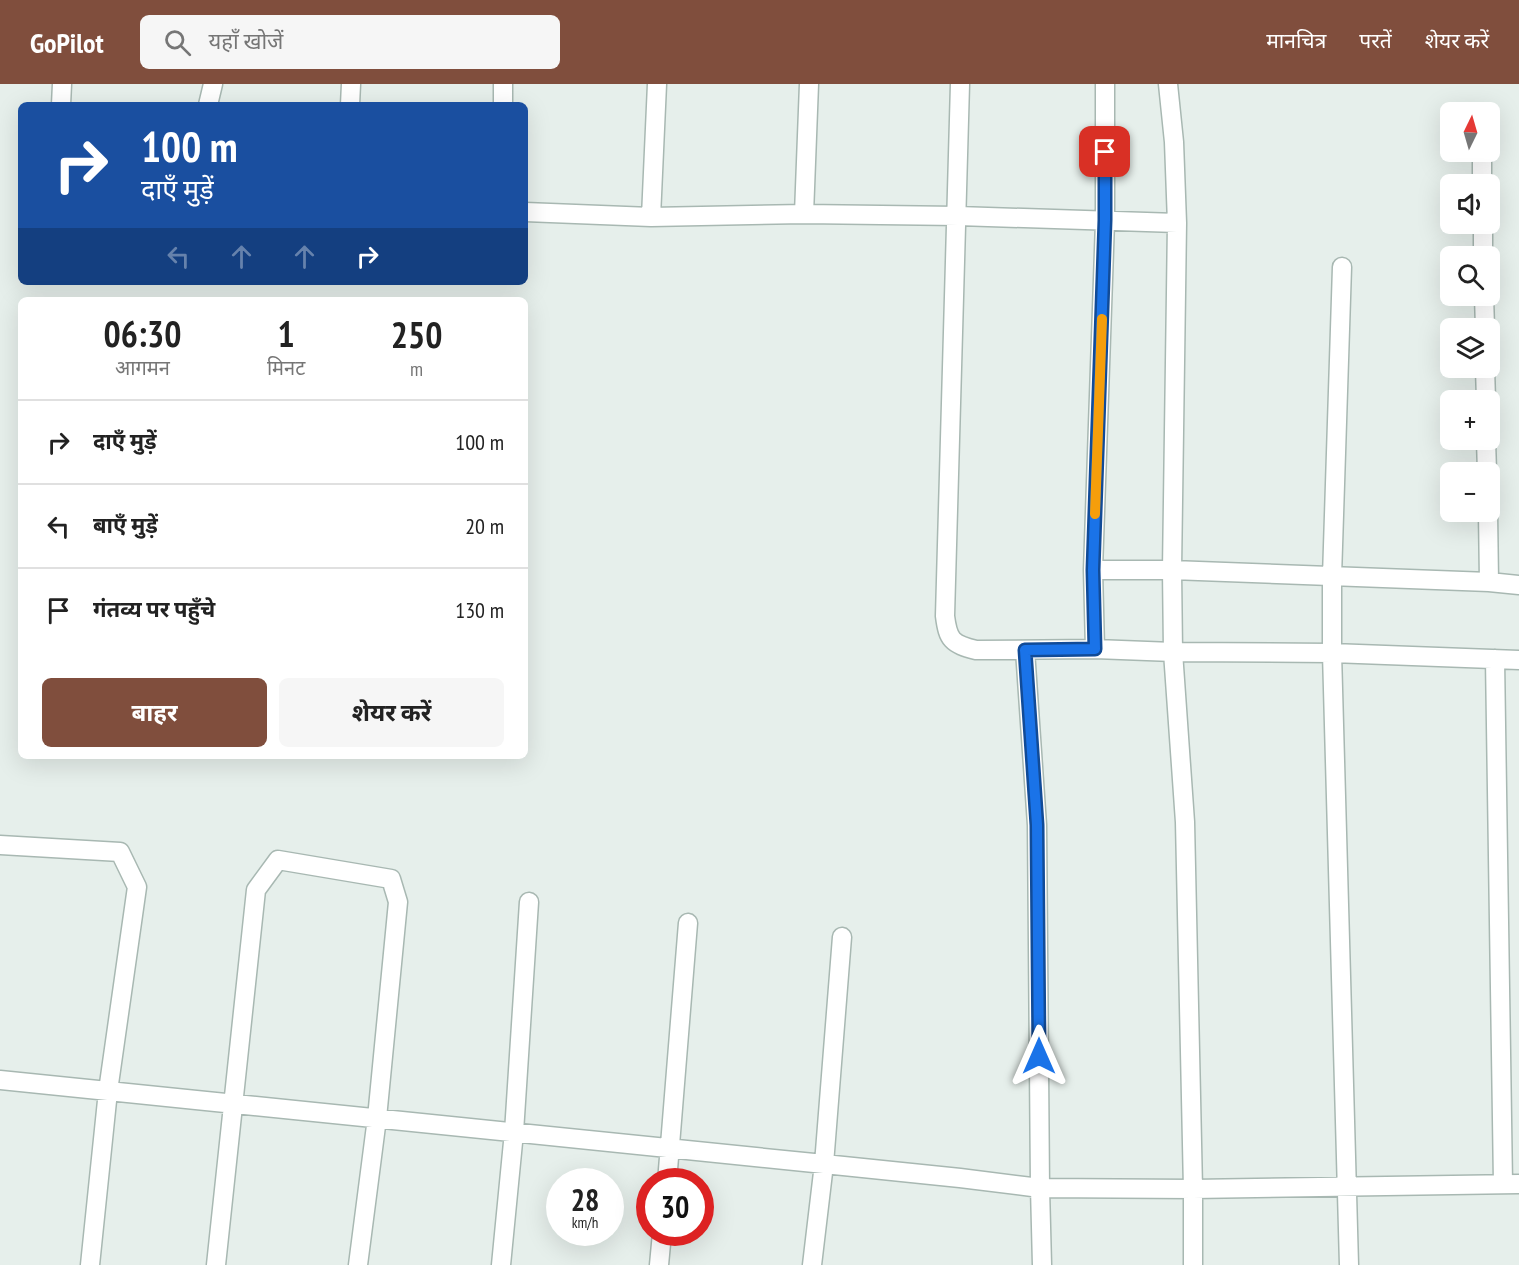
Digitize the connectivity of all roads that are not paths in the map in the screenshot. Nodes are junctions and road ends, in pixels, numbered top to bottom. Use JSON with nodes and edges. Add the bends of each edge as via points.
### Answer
{"nodes":[{"id":1,"x":62,"y":84,"type":"edge"},
{"id":2,"x":213,"y":84,"type":"edge"},
{"id":3,"x":351,"y":84,"type":"edge"},
{"id":4,"x":503,"y":84,"type":"edge"},
{"id":5,"x":657,"y":84,"type":"edge"},
{"id":6,"x":809,"y":84,"type":"edge"},
{"id":7,"x":960,"y":84,"type":"edge"},
{"id":8,"x":1105,"y":84,"type":"edge"},
{"id":9,"x":1168,"y":84,"type":"edge"},
{"id":10,"x":62,"y":102,"type":"edge"},
{"id":11,"x":209,"y":102,"type":"edge"},
{"id":12,"x":350,"y":102,"type":"edge"},
{"id":13,"x":503,"y":102,"type":"edge"},
{"id":14,"x":528,"y":212,"type":"edge"},
{"id":15,"x":804,"y":214,"type":"junction"},
{"id":16,"x":958,"y":216,"type":"junction"},
{"id":17,"x":651,"y":217,"type":"junction"},
{"id":18,"x":1105,"y":220,"type":"junction"},
{"id":19,"x":1177,"y":223,"type":"junction"},
{"id":20,"x":1342,"y":267,"type":"dead end"},
{"id":21,"x":1488,"y":522,"type":"edge"},
{"id":22,"x":1093,"y":570,"type":"junction"},
{"id":23,"x":1172,"y":570,"type":"junction"},
{"id":24,"x":1332,"y":577,"type":"junction"},
{"id":25,"x":1489,"y":582,"type":"junction"},
{"id":26,"x":1519,"y":585,"type":"edge"},
{"id":27,"x":1095,"y":649,"type":"junction"},
{"id":28,"x":1025,"y":650,"type":"junction"},
{"id":29,"x":1173,"y":652,"type":"junction"},
{"id":30,"x":1332,"y":653,"type":"junction"},
{"id":31,"x":1495,"y":659,"type":"junction"},
{"id":32,"x":1519,"y":660,"type":"edge"},
{"id":33,"x":0,"y":845,"type":"edge"},
{"id":34,"x":529,"y":902,"type":"dead end"},
{"id":35,"x":688,"y":924,"type":"dead end"},
{"id":36,"x":842,"y":937,"type":"dead end"},
{"id":37,"x":0,"y":1080,"type":"edge"},
{"id":38,"x":108,"y":1091,"type":"junction"},
{"id":39,"x":233,"y":1104,"type":"junction"},
{"id":40,"x":377,"y":1118,"type":"junction"},
{"id":41,"x":514,"y":1132,"type":"junction"},
{"id":42,"x":670,"y":1148,"type":"junction"},
{"id":43,"x":824,"y":1164,"type":"junction"},
{"id":44,"x":668,"y":1168,"type":"edge"},
{"id":45,"x":1511,"y":1184,"type":"edge"},
{"id":46,"x":1346,"y":1187,"type":"junction"},
{"id":47,"x":1040,"y":1188,"type":"junction"},
{"id":48,"x":1193,"y":1189,"type":"junction"},
{"id":49,"x":661,"y":1246,"type":"edge"},
{"id":50,"x":90,"y":1265,"type":"edge"},
{"id":51,"x":216,"y":1265,"type":"edge"},
{"id":52,"x":358,"y":1265,"type":"edge"},
{"id":53,"x":501,"y":1265,"type":"edge"},
{"id":54,"x":659,"y":1265,"type":"edge"},
{"id":55,"x":812,"y":1265,"type":"edge"},
{"id":56,"x":1042,"y":1265,"type":"edge"},
{"id":57,"x":1193,"y":1265,"type":"edge"},
{"id":58,"x":1349,"y":1265,"type":"edge"}],
"edges":[{"from":1,"to":10,"type":"street"},
{"from":2,"to":11,"type":"street"},
{"from":3,"to":12,"type":"street"},
{"from":4,"to":13,"type":"street"},
{"from":5,"to":17,"type":"street"},
{"from":6,"to":15,"type":"street"},
{"from":7,"to":16,"type":"street"},
{"from":8,"to":18,"type":"street"},
{"from":9,"to":19,"type":"street"},
{"from":14,"to":17,"type":"street"},
{"from":15,"to":16,"type":"street"},
{"from":15,"to":17,"type":"street"},
{"from":16,"to":18,"type":"street"},
{"from":16,"to":28,"type":"street","via":[[947,634],[959,646],[975,650]]},
{"from":18,"to":19,"type":"street"},
{"from":18,"to":22,"type":"street"},
{"from":19,"to":23,"type":"street"},
{"from":20,"to":24,"type":"street"},
{"from":21,"to":25,"type":"street"},
{"from":22,"to":23,"type":"street"},
{"from":22,"to":27,"type":"street"},
{"from":23,"to":24,"type":"street"},
{"from":23,"to":29,"type":"street"},
{"from":24,"to":25,"type":"street"},
{"from":24,"to":30,"type":"street"},
{"from":25,"to":26,"type":"street"},
{"from":27,"to":28,"type":"street"},
{"from":27,"to":29,"type":"street"},
{"from":28,"to":47,"type":"street","via":[[1037,825]]},
{"from":29,"to":30,"type":"street"},
{"from":29,"to":48,"type":"street","via":[[1185,822]]},
{"from":30,"to":31,"type":"street"},
{"from":30,"to":46,"type":"street"},
{"from":31,"to":32,"type":"street"},
{"from":31,"to":45,"type":"street"},
{"from":33,"to":38,"type":"street","via":[[120,852],[137,887]]},
{"from":34,"to":41,"type":"street"},
{"from":35,"to":42,"type":"street"},
{"from":36,"to":43,"type":"street"},
{"from":37,"to":38,"type":"street"},
{"from":38,"to":39,"type":"street"},
{"from":38,"to":50,"type":"street"},
{"from":39,"to":40,"type":"street"},
{"from":39,"to":40,"type":"street","via":[[256,890],[278,860],[392,879],[398,902]]},
{"from":39,"to":51,"type":"street"},
{"from":40,"to":41,"type":"street"},
{"from":40,"to":52,"type":"street"},
{"from":41,"to":42,"type":"street"},
{"from":41,"to":53,"type":"street"},
{"from":42,"to":43,"type":"street"},
{"from":42,"to":44,"type":"street"},
{"from":43,"to":47,"type":"street"},
{"from":43,"to":55,"type":"street"},
{"from":45,"to":46,"type":"street"},
{"from":46,"to":48,"type":"street"},
{"from":46,"to":58,"type":"street"},
{"from":47,"to":48,"type":"street"},
{"from":47,"to":56,"type":"street"},
{"from":48,"to":57,"type":"street"},
{"from":49,"to":54,"type":"street"}]}
